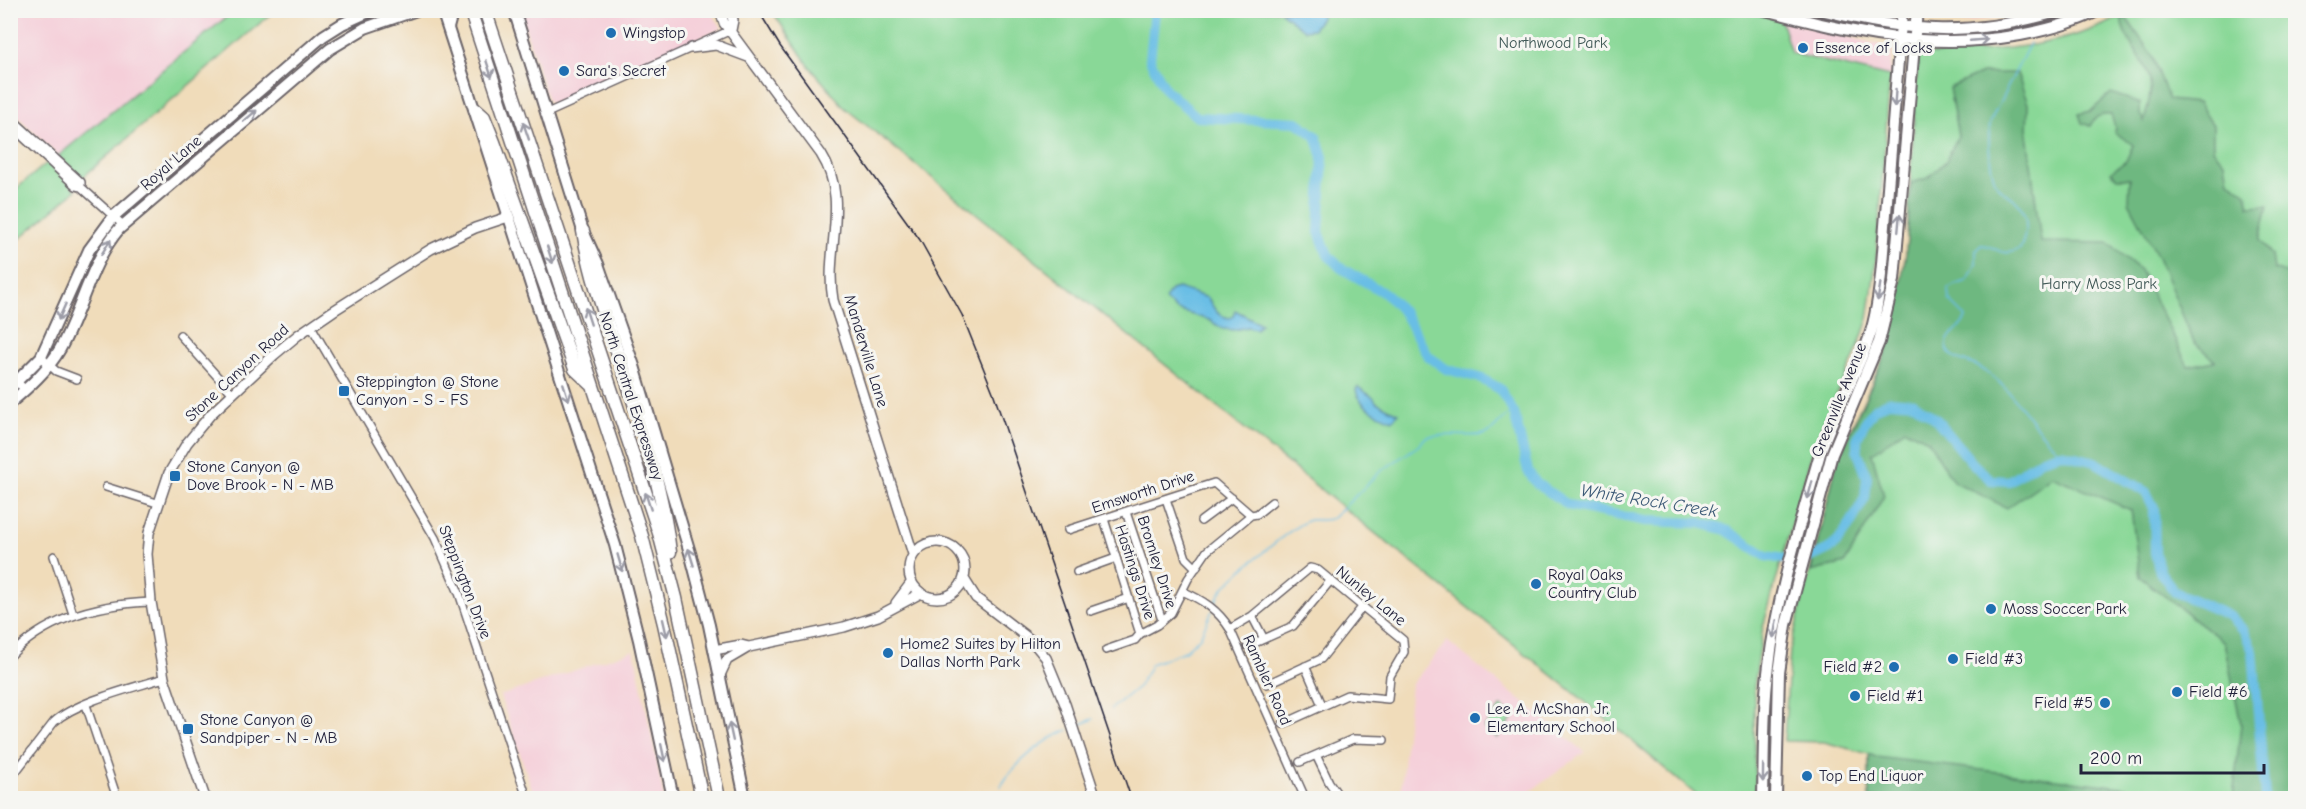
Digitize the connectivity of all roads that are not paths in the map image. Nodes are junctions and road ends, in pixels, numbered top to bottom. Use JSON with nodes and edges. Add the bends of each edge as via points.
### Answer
{"nodes":[{"id":1,"x":373,"y":10,"type":"edge"},
{"id":2,"x":417,"y":10,"type":"edge"},
{"id":3,"x":442,"y":10,"type":"edge"},
{"id":4,"x":457,"y":10,"type":"edge"},
{"id":5,"x":485,"y":10,"type":"edge"},
{"id":6,"x":720,"y":10,"type":"edge"},
{"id":7,"x":729,"y":10,"type":"edge"},
{"id":8,"x":1765,"y":10,"type":"edge"},
{"id":9,"x":1821,"y":10,"type":"edge"},
{"id":10,"x":1902,"y":10,"type":"edge"},
{"id":11,"x":1917,"y":10,"type":"edge"},
{"id":12,"x":2062,"y":10,"type":"edge"},
{"id":13,"x":2099,"y":10,"type":"edge"},
{"id":14,"x":470,"y":12,"type":"edge"},
{"id":15,"x":513,"y":12,"type":"edge"},
{"id":16,"x":2028,"y":20,"type":"junction"},
{"id":17,"x":1901,"y":27,"type":"junction"},
{"id":18,"x":448,"y":28,"type":"junction"},
{"id":19,"x":1915,"y":28,"type":"junction"},
{"id":20,"x":731,"y":30,"type":"junction"},
{"id":21,"x":2031,"y":33,"type":"junction"},
{"id":22,"x":1899,"y":39,"type":"junction"},
{"id":23,"x":1914,"y":41,"type":"junction"},
{"id":24,"x":691,"y":48,"type":"junction"},
{"id":25,"x":750,"y":58,"type":"junction"},
{"id":26,"x":286,"y":67,"type":"junction"},
{"id":27,"x":294,"y":78,"type":"junction"},
{"id":28,"x":475,"y":109,"type":"junction"},
{"id":29,"x":545,"y":114,"type":"junction"},
{"id":30,"x":10,"y":117,"type":"edge"},
{"id":31,"x":10,"y":125,"type":"edge"},
{"id":32,"x":201,"y":139,"type":"junction"},
{"id":33,"x":211,"y":149,"type":"junction"},
{"id":34,"x":1890,"y":167,"type":"junction"},
{"id":35,"x":1904,"y":168,"type":"junction"},
{"id":36,"x":81,"y":187,"type":"junction"},
{"id":37,"x":114,"y":216,"type":"junction"},
{"id":38,"x":508,"y":217,"type":"junction"},
{"id":39,"x":123,"y":225,"type":"junction"},
{"id":40,"x":583,"y":231,"type":"junction"},
{"id":41,"x":311,"y":326,"type":"junction"},
{"id":42,"x":180,"y":335,"type":"dead end"},
{"id":43,"x":1874,"y":340,"type":"junction"},
{"id":44,"x":40,"y":357,"type":"junction"},
{"id":45,"x":49,"y":365,"type":"junction"},
{"id":46,"x":77,"y":379,"type":"dead end"},
{"id":47,"x":16,"y":384,"type":"edge"},
{"id":48,"x":594,"y":387,"type":"junction"},
{"id":49,"x":233,"y":394,"type":"junction"},
{"id":50,"x":10,"y":403,"type":"edge"},
{"id":51,"x":106,"y":487,"type":"dead end"},
{"id":52,"x":1232,"y":498,"type":"junction"},
{"id":53,"x":1166,"y":499,"type":"junction"},
{"id":54,"x":1272,"y":502,"type":"dead end"},
{"id":55,"x":157,"y":503,"type":"junction"},
{"id":56,"x":1126,"y":512,"type":"junction"},
{"id":57,"x":1251,"y":515,"type":"junction"},
{"id":58,"x":1104,"y":519,"type":"junction"},
{"id":59,"x":1201,"y":521,"type":"dead end"},
{"id":60,"x":904,"y":529,"type":"junction"},
{"id":61,"x":1068,"y":530,"type":"dead end"},
{"id":62,"x":925,"y":543,"type":"junction"},
{"id":63,"x":913,"y":554,"type":"junction"},
{"id":64,"x":54,"y":556,"type":"dead end"},
{"id":65,"x":1116,"y":558,"type":"junction"},
{"id":66,"x":1196,"y":568,"type":"junction"},
{"id":67,"x":1077,"y":572,"type":"dead end"},
{"id":68,"x":964,"y":579,"type":"junction"},
{"id":69,"x":1331,"y":580,"type":"junction"},
{"id":70,"x":911,"y":583,"type":"junction"},
{"id":71,"x":1182,"y":591,"type":"junction"},
{"id":72,"x":921,"y":593,"type":"junction"},
{"id":73,"x":955,"y":593,"type":"junction"},
{"id":74,"x":676,"y":598,"type":"junction"},
{"id":75,"x":976,"y":598,"type":"junction"},
{"id":76,"x":1129,"y":598,"type":"junction"},
{"id":77,"x":151,"y":602,"type":"junction"},
{"id":78,"x":1363,"y":606,"type":"junction"},
{"id":79,"x":893,"y":607,"type":"junction"},
{"id":80,"x":1091,"y":611,"type":"dead end"},
{"id":81,"x":73,"y":614,"type":"junction"},
{"id":82,"x":1252,"y":616,"type":"junction"},
{"id":83,"x":1162,"y":621,"type":"junction"},
{"id":84,"x":1230,"y":629,"type":"junction"},
{"id":85,"x":1140,"y":633,"type":"junction"},
{"id":86,"x":1263,"y":639,"type":"junction"},
{"id":87,"x":1248,"y":646,"type":"dead end"},
{"id":88,"x":749,"y":647,"type":"junction"},
{"id":89,"x":714,"y":650,"type":"junction"},
{"id":90,"x":1106,"y":650,"type":"dead end"},
{"id":91,"x":12,"y":652,"type":"edge"},
{"id":92,"x":1305,"y":666,"type":"junction"},
{"id":93,"x":1774,"y":673,"type":"junction"},
{"id":94,"x":720,"y":676,"type":"junction"},
{"id":95,"x":164,"y":678,"type":"junction"},
{"id":96,"x":1267,"y":684,"type":"dead end"},
{"id":97,"x":86,"y":705,"type":"junction"},
{"id":98,"x":1322,"y":705,"type":"junction"},
{"id":99,"x":1283,"y":724,"type":"dead end"},
{"id":100,"x":1764,"y":737,"type":"junction"},
{"id":101,"x":1778,"y":737,"type":"junction"},
{"id":102,"x":1384,"y":740,"type":"dead end"},
{"id":103,"x":1316,"y":755,"type":"junction"},
{"id":104,"x":1300,"y":762,"type":"dead end"},
{"id":105,"x":10,"y":779,"type":"edge"},
{"id":106,"x":117,"y":798,"type":"edge"},
{"id":107,"x":205,"y":798,"type":"edge"},
{"id":108,"x":527,"y":798,"type":"edge"},
{"id":109,"x":673,"y":798,"type":"edge"},
{"id":110,"x":702,"y":798,"type":"edge"},
{"id":111,"x":719,"y":798,"type":"edge"},
{"id":112,"x":745,"y":798,"type":"edge"},
{"id":113,"x":1096,"y":798,"type":"edge"},
{"id":114,"x":1305,"y":798,"type":"edge"},
{"id":115,"x":1340,"y":798,"type":"edge"},
{"id":116,"x":1763,"y":798,"type":"edge"},
{"id":117,"x":1776,"y":798,"type":"edge"}],
"edges":[{"from":1,"to":26,"type":"main road","name":"Royal Lane","via":[[332,30]]},
{"from":2,"to":27,"type":"main road","name":"Royal Lane","via":[[351,35]]},
{"from":3,"to":18,"type":"main road"},
{"from":4,"to":18,"type":"main road"},
{"from":74,"to":5,"type":"highway","name":"North Central Expressway","one_way":true,"via":[[604,364]]},
{"from":6,"to":20,"type":"street","name":"Manderville Lane"},
{"from":7,"to":20,"type":"street","name":"Manderville Lane"},
{"from":8,"to":22,"type":"main road"},
{"from":9,"to":17,"type":"main road"},
{"from":10,"to":17,"type":"main road","name":"Greenville Avenue"},
{"from":11,"to":19,"type":"main road","name":"Greenville Avenue"},
{"from":12,"to":16,"type":"main road"},
{"from":13,"to":21,"type":"main road"},
{"from":14,"to":48,"type":"highway","name":"North Central Expressway","one_way":true},
{"from":15,"to":29,"type":"main road","name":"North Central Expressway"},
{"from":16,"to":19,"type":"main road","via":[[1968,30]]},
{"from":16,"to":21,"type":"main road"},
{"from":17,"to":19,"type":"main road"},
{"from":17,"to":22,"type":"main road","name":"Greenville Avenue"},
{"from":18,"to":28,"type":"main road"},
{"from":19,"to":23,"type":"main road","name":"Greenville Avenue"},
{"from":20,"to":24,"type":"street"},
{"from":20,"to":25,"type":"street","name":"Manderville Lane"},
{"from":23,"to":21,"type":"main road","one_way":true,"via":[[1978,41]]},
{"from":22,"to":23,"type":"main road"},
{"from":22,"to":34,"type":"main road","name":"Greenville Avenue","one_way":true},
{"from":23,"to":35,"type":"main road","name":"Greenville Avenue"},
{"from":24,"to":25,"type":"street","via":[[716,45]]},
{"from":24,"to":29,"type":"street"},
{"from":25,"to":60,"type":"street","name":"Manderville Lane","via":[[821,154],[834,180],[833,300]]},
{"from":26,"to":27,"type":"main road"},
{"from":26,"to":32,"type":"main road","name":"Royal Lane"},
{"from":33,"to":27,"type":"main road","name":"Royal Lane","one_way":true},
{"from":28,"to":38,"type":"main road"},
{"from":28,"to":48,"type":"highway","via":[[484,117],[494,142],[575,369]]},
{"from":29,"to":40,"type":"main road","name":"North Central Expressway"},
{"from":30,"to":36,"type":"street","via":[[81,182]]},
{"from":31,"to":36,"type":"street"},
{"from":32,"to":33,"type":"main road"},
{"from":32,"to":37,"type":"main road","name":"Royal Lane"},
{"from":33,"to":39,"type":"main road","name":"Royal Lane"},
{"from":34,"to":35,"type":"main road"},
{"from":34,"to":43,"type":"main road","name":"Greenville Avenue","one_way":true},
{"from":43,"to":35,"type":"main road","name":"Greenville Avenue","one_way":true,"via":[[1894,280]]},
{"from":36,"to":37,"type":"street"},
{"from":37,"to":39,"type":"street"},
{"from":37,"to":44,"type":"main road","name":"Royal Lane","one_way":true,"via":[[89,250]]},
{"from":38,"to":41,"type":"street","name":"Stone Canyon Road","via":[[432,249]]},
{"from":38,"to":109,"type":"main road","one_way":true,"via":[[615,545]]},
{"from":45,"to":39,"type":"main road","name":"Royal Lane","one_way":true,"via":[[105,246]]},
{"from":40,"to":74,"type":"highway","via":[[588,266],[657,485]]},
{"from":89,"to":40,"type":"main road","name":"North Central Expressway","one_way":true,"via":[[648,411]]},
{"from":41,"to":49,"type":"street","name":"Stone Canyon Road"},
{"from":41,"to":108,"type":"street","name":"Steppington Drive","via":[[440,548],[459,593]]},
{"from":42,"to":49,"type":"street"},
{"from":43,"to":93,"type":"main road","name":"Greenville Avenue","via":[[1832,454]]},
{"from":43,"to":93,"type":"main road","name":"Greenville Avenue","one_way":true,"via":[[1827,430],[1784,584]]},
{"from":44,"to":45,"type":"street"},
{"from":44,"to":47,"type":"main road","name":"Royal Lane"},
{"from":45,"to":46,"type":"street"},
{"from":45,"to":47,"type":"main road","name":"Royal Lane"},
{"from":47,"to":50,"type":"main road","name":"Royal Lane"},
{"from":48,"to":110,"type":"highway","name":"North Central Expressway","one_way":true,"via":[[654,579]]},
{"from":49,"to":55,"type":"street","name":"Stone Canyon Road","via":[[198,428],[173,463]]},
{"from":51,"to":55,"type":"street"},
{"from":52,"to":53,"type":"street","name":"Emsworth Drive","via":[[1214,483]]},
{"from":52,"to":57,"type":"street","name":"Emsworth Drive"},
{"from":52,"to":59,"type":"street"},
{"from":53,"to":56,"type":"street","name":"Emsworth Drive"},
{"from":53,"to":66,"type":"street","via":[[1186,558]]},
{"from":54,"to":57,"type":"street","name":"Hastings Drive"},
{"from":55,"to":77,"type":"street","name":"Stone Canyon Road","via":[[147,554]]},
{"from":56,"to":58,"type":"street","name":"Emsworth Drive"},
{"from":56,"to":83,"type":"street","name":"Bromley Drive"},
{"from":57,"to":66,"type":"street","name":"Hastings Drive","via":[[1207,551]]},
{"from":58,"to":61,"type":"street","name":"Emsworth Drive"},
{"from":58,"to":65,"type":"street","name":"Hastings Drive"},
{"from":60,"to":62,"type":"street"},
{"from":60,"to":63,"type":"street","name":"Manderville Lane"},
{"from":62,"to":63,"type":"street"},
{"from":62,"to":68,"type":"street","via":[[936,541],[952,546],[963,559]]},
{"from":63,"to":70,"type":"street","via":[[908,567]]},
{"from":64,"to":81,"type":"street"},
{"from":65,"to":67,"type":"street"},
{"from":65,"to":76,"type":"street","name":"Hastings Drive"},
{"from":66,"to":71,"type":"street","name":"Hastings Drive"},
{"from":68,"to":73,"type":"street"},
{"from":68,"to":75,"type":"street"},
{"from":69,"to":78,"type":"street","name":"Nunley Lane"},
{"from":69,"to":82,"type":"street","name":"Nunley Lane","via":[[1310,568]]},
{"from":69,"to":86,"type":"street","via":[[1293,626]]},
{"from":70,"to":72,"type":"street"},
{"from":70,"to":79,"type":"street"},
{"from":71,"to":83,"type":"street","name":"Hastings Drive","via":[[1171,613]]},
{"from":71,"to":84,"type":"street","name":"Rambler Road","via":[[1206,603]]},
{"from":72,"to":73,"type":"street","via":[[931,598]]},
{"from":72,"to":79,"type":"street"},
{"from":73,"to":75,"type":"street"},
{"from":74,"to":111,"type":"highway","name":"North Central Expressway"},
{"from":75,"to":113,"type":"street","via":[[1042,651],[1052,669]]},
{"from":76,"to":80,"type":"street"},
{"from":76,"to":85,"type":"street","name":"Hastings Drive"},
{"from":77,"to":81,"type":"street"},
{"from":77,"to":95,"type":"street","name":"Stone Canyon Road"},
{"from":78,"to":92,"type":"street","via":[[1321,659]]},
{"from":78,"to":98,"type":"street","name":"Nunley Lane","via":[[1399,635],[1405,646],[1390,676],[1388,699],[1347,695]]},
{"from":79,"to":88,"type":"street","via":[[844,627]]},
{"from":81,"to":91,"type":"street"},
{"from":82,"to":84,"type":"street","name":"Nunley Lane"},
{"from":82,"to":86,"type":"street"},
{"from":83,"to":85,"type":"street","name":"Hastings Drive"},
{"from":84,"to":114,"type":"street","name":"Rambler Road"},
{"from":85,"to":90,"type":"street","name":"Hastings Drive","via":[[1135,640]]},
{"from":86,"to":87,"type":"street"},
{"from":88,"to":89,"type":"street"},
{"from":88,"to":94,"type":"street","via":[[727,660]]},
{"from":89,"to":94,"type":"main road","name":"North Central Expressway"},
{"from":92,"to":96,"type":"street"},
{"from":92,"to":98,"type":"street"},
{"from":93,"to":100,"type":"main road","name":"Greenville Avenue"},
{"from":93,"to":101,"type":"main road","name":"Greenville Avenue"},
{"from":112,"to":94,"type":"main road","name":"North Central Expressway","one_way":true},
{"from":95,"to":97,"type":"street"},
{"from":95,"to":107,"type":"street","name":"Stone Canyon Road"},
{"from":97,"to":105,"type":"street","via":[[54,722]]},
{"from":97,"to":106,"type":"street"},
{"from":98,"to":99,"type":"street"},
{"from":100,"to":101,"type":"main road"},
{"from":100,"to":116,"type":"main road","name":"Greenville Avenue","one_way":true},
{"from":101,"to":117,"type":"main road","name":"Greenville Avenue"},
{"from":102,"to":103,"type":"street","via":[[1353,738]]},
{"from":103,"to":104,"type":"street"},
{"from":103,"to":115,"type":"street"}]}
